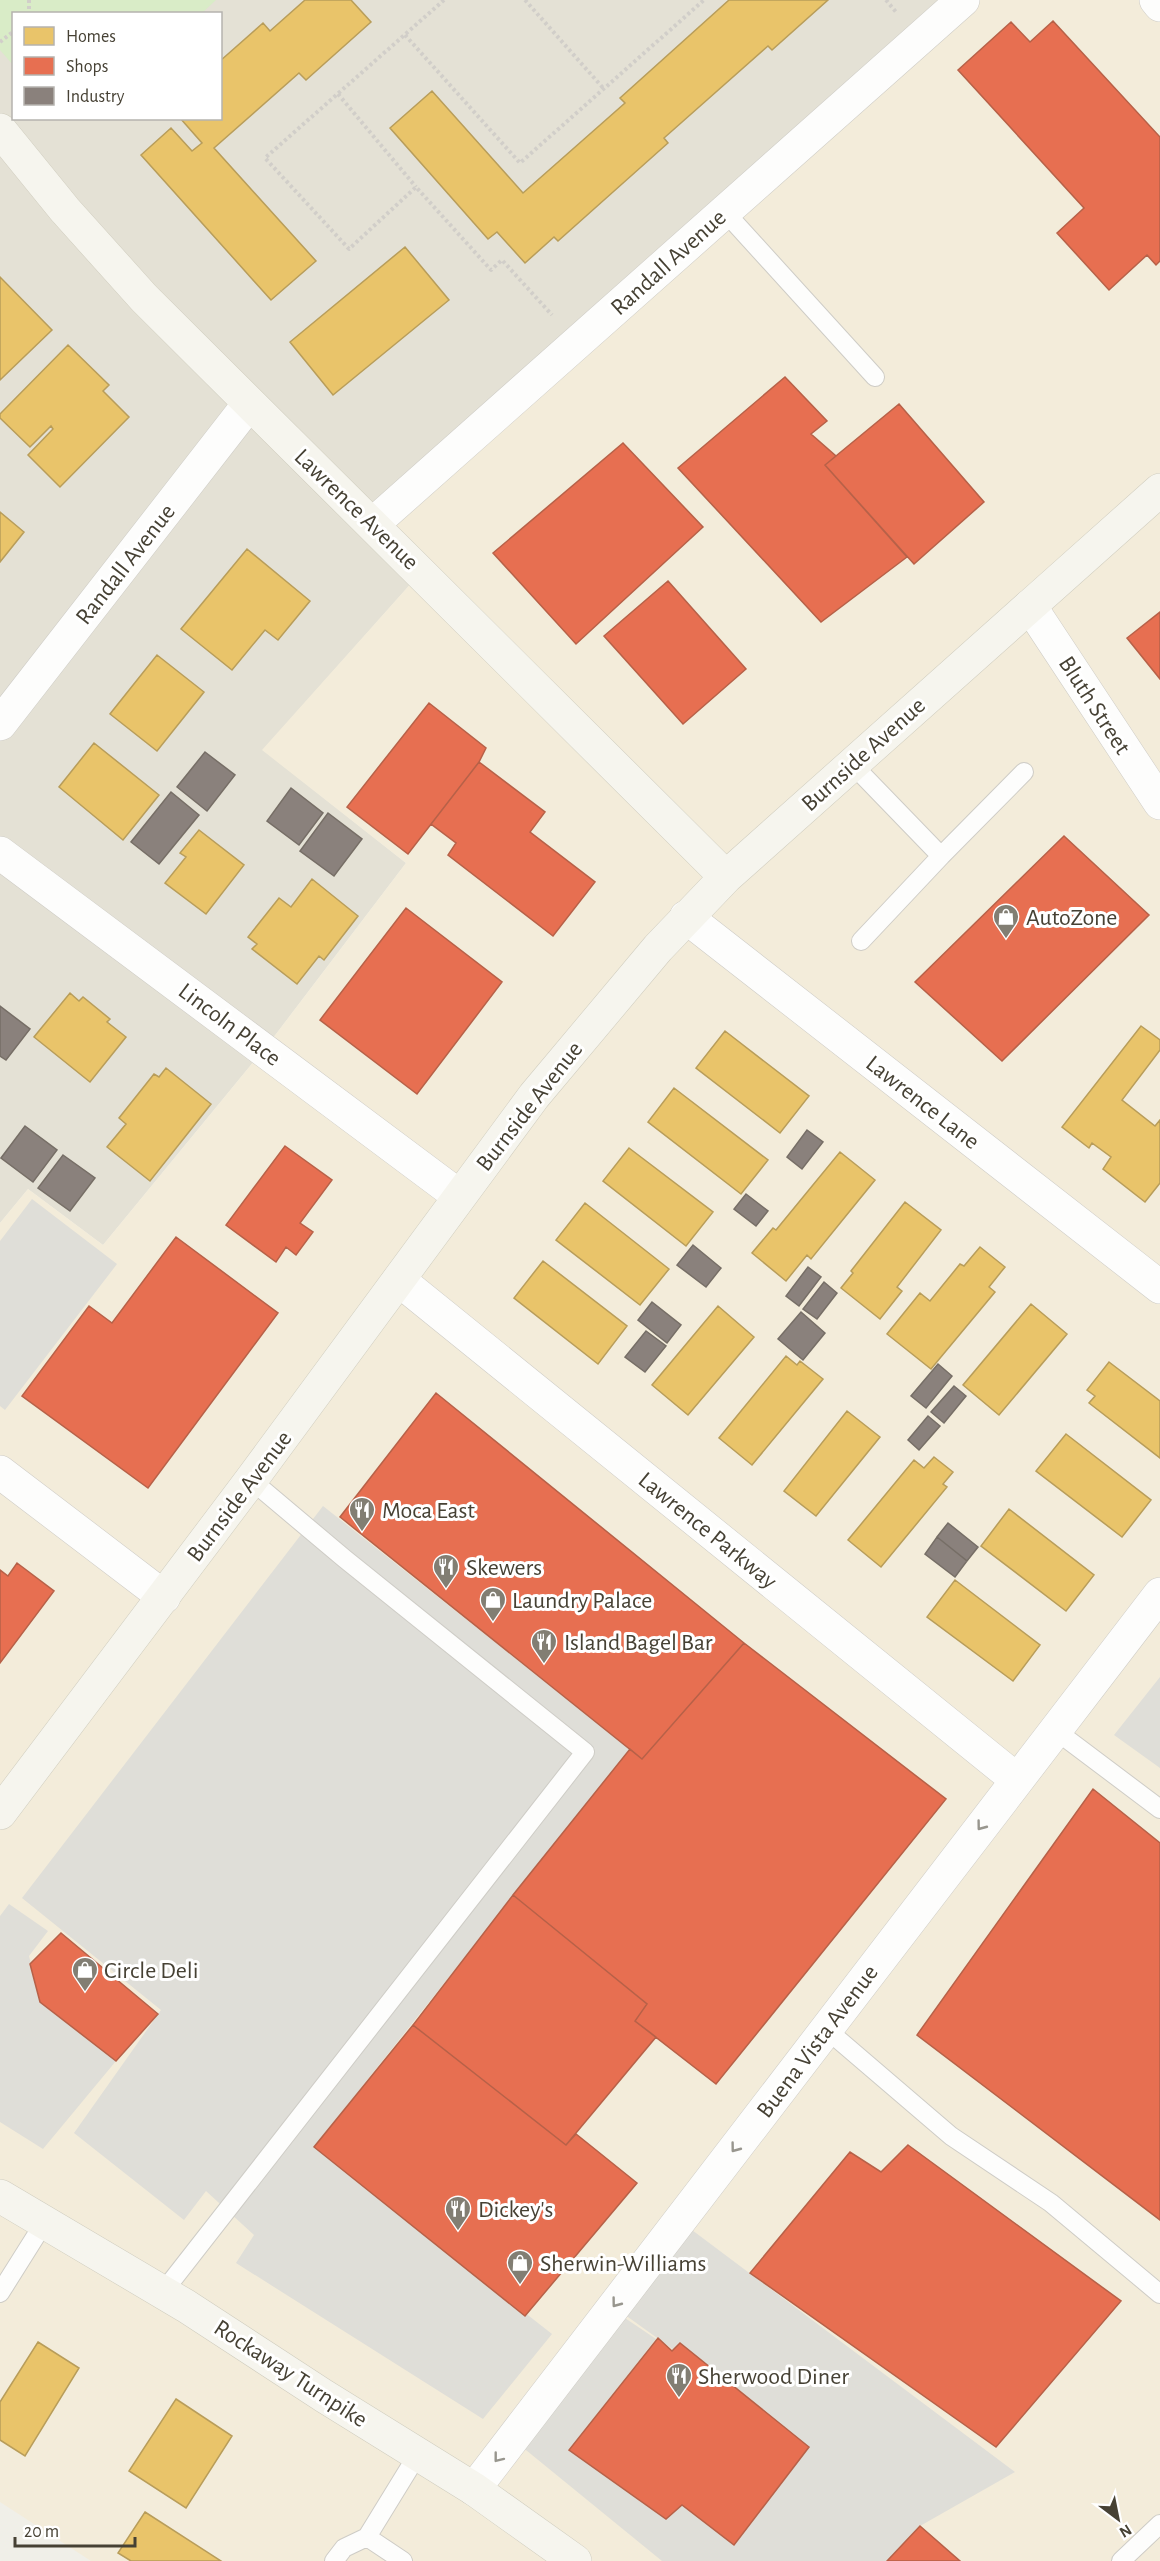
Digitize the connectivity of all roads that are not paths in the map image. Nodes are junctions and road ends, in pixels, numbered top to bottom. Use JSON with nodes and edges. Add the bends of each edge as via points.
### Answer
{"nodes":[{"id":1,"x":963,"y":0,"type":"edge"},
{"id":2,"x":1156,"y":0,"type":"edge"},
{"id":3,"x":1160,"y":4,"type":"edge"},
{"id":4,"x":0,"y":130,"type":"edge"},
{"id":5,"x":725,"y":212,"type":"junction"},
{"id":6,"x":875,"y":377,"type":"dead end"},
{"id":7,"x":249,"y":405,"type":"junction"},
{"id":8,"x":1160,"y":490,"type":"edge"},
{"id":9,"x":373,"y":524,"type":"junction"},
{"id":10,"x":1030,"y":606,"type":"junction"},
{"id":11,"x":0,"y":724,"type":"edge"},
{"id":12,"x":852,"y":764,"type":"junction"},
{"id":13,"x":1024,"y":772,"type":"dead end"},
{"id":14,"x":1160,"y":803,"type":"edge"},
{"id":15,"x":0,"y":853,"type":"edge"},
{"id":16,"x":941,"y":856,"type":"junction"},
{"id":17,"x":726,"y":877,"type":"junction"},
{"id":18,"x":687,"y":917,"type":"junction"},
{"id":19,"x":861,"y":941,"type":"dead end"},
{"id":20,"x":459,"y":1196,"type":"junction"},
{"id":21,"x":399,"y":1280,"type":"junction"},
{"id":22,"x":1160,"y":1287,"type":"edge"},
{"id":23,"x":0,"y":1472,"type":"edge"},
{"id":24,"x":251,"y":1480,"type":"junction"},
{"id":25,"x":1160,"y":1594,"type":"edge"},
{"id":26,"x":164,"y":1597,"type":"junction"},
{"id":27,"x":1056,"y":1730,"type":"junction"},
{"id":28,"x":1017,"y":1780,"type":"junction"},
{"id":29,"x":1160,"y":1809,"type":"edge"},
{"id":30,"x":0,"y":1814,"type":"edge"},
{"id":31,"x":826,"y":2029,"type":"junction"},
{"id":32,"x":0,"y":2196,"type":"edge"},
{"id":33,"x":44,"y":2223,"type":"junction"},
{"id":34,"x":164,"y":2292,"type":"junction"},
{"id":35,"x":0,"y":2293,"type":"edge"},
{"id":36,"x":1160,"y":2294,"type":"edge"},
{"id":37,"x":418,"y":2454,"type":"junction"},
{"id":38,"x":474,"y":2489,"type":"junction"},
{"id":39,"x":1160,"y":2524,"type":"edge"},
{"id":40,"x":367,"y":2537,"type":"junction"},
{"id":41,"x":334,"y":2561,"type":"edge"},
{"id":42,"x":403,"y":2561,"type":"edge"},
{"id":43,"x":575,"y":2561,"type":"edge"},
{"id":44,"x":1121,"y":2561,"type":"edge"}],
"edges":[{"from":1,"to":5,"type":"street","name":"Randall Avenue"},
{"from":2,"to":3,"type":"street"},
{"from":4,"to":7,"type":"main road","name":"Lawrence Avenue","via":[[144,298]]},
{"from":5,"to":6,"type":"lane"},
{"from":5,"to":9,"type":"street","name":"Randall Avenue"},
{"from":7,"to":9,"type":"main road","name":"Lawrence Avenue"},
{"from":7,"to":11,"type":"street","name":"Randall Avenue"},
{"from":8,"to":10,"type":"main road","name":"Burnside Avenue"},
{"from":9,"to":17,"type":"main road","name":"Lawrence Avenue"},
{"from":10,"to":12,"type":"main road","name":"Burnside Avenue"},
{"from":10,"to":14,"type":"street","name":"Bluth Street"},
{"from":12,"to":16,"type":"lane"},
{"from":12,"to":17,"type":"main road","name":"Burnside Avenue"},
{"from":13,"to":16,"type":"lane"},
{"from":15,"to":20,"type":"street","name":"Lincoln Place"},
{"from":16,"to":19,"type":"lane"},
{"from":17,"to":18,"type":"main road","name":"Burnside Avenue"},
{"from":18,"to":20,"type":"main road","name":"Burnside Avenue","via":[[534,1096]]},
{"from":18,"to":22,"type":"street","name":"Lawrence Lane"},
{"from":20,"to":21,"type":"main road","name":"Burnside Avenue"},
{"from":21,"to":24,"type":"main road","name":"Burnside Avenue"},
{"from":21,"to":28,"type":"street","name":"Lawrence Parkway"},
{"from":23,"to":26,"type":"street"},
{"from":24,"to":26,"type":"main road","name":"Burnside Avenue"},
{"from":24,"to":34,"type":"lane","via":[[585,1752]]},
{"from":25,"to":27,"type":"street","name":"Buena Vista Avenue"},
{"from":26,"to":30,"type":"main road","name":"Burnside Avenue"},
{"from":27,"to":28,"type":"street","name":"Buena Vista Avenue"},
{"from":27,"to":29,"type":"lane"},
{"from":28,"to":31,"type":"street","name":"Buena Vista Avenue","one_way":true},
{"from":31,"to":36,"type":"lane","via":[[951,2136],[1051,2203]]},
{"from":31,"to":38,"type":"street","name":"Buena Vista Avenue","one_way":true},
{"from":32,"to":33,"type":"main road","name":"Rockaway Turnpike"},
{"from":33,"to":34,"type":"main road","name":"Rockaway Turnpike"},
{"from":33,"to":35,"type":"lane"},
{"from":34,"to":37,"type":"main road","name":"Rockaway Turnpike"},
{"from":37,"to":38,"type":"main road","name":"Rockaway Turnpike"},
{"from":37,"to":40,"type":"lane"},
{"from":38,"to":43,"type":"main road","name":"Rockaway Turnpike"},
{"from":39,"to":44,"type":"lane"},
{"from":40,"to":41,"type":"lane","via":[[344,2548]]},
{"from":40,"to":42,"type":"lane"}]}
